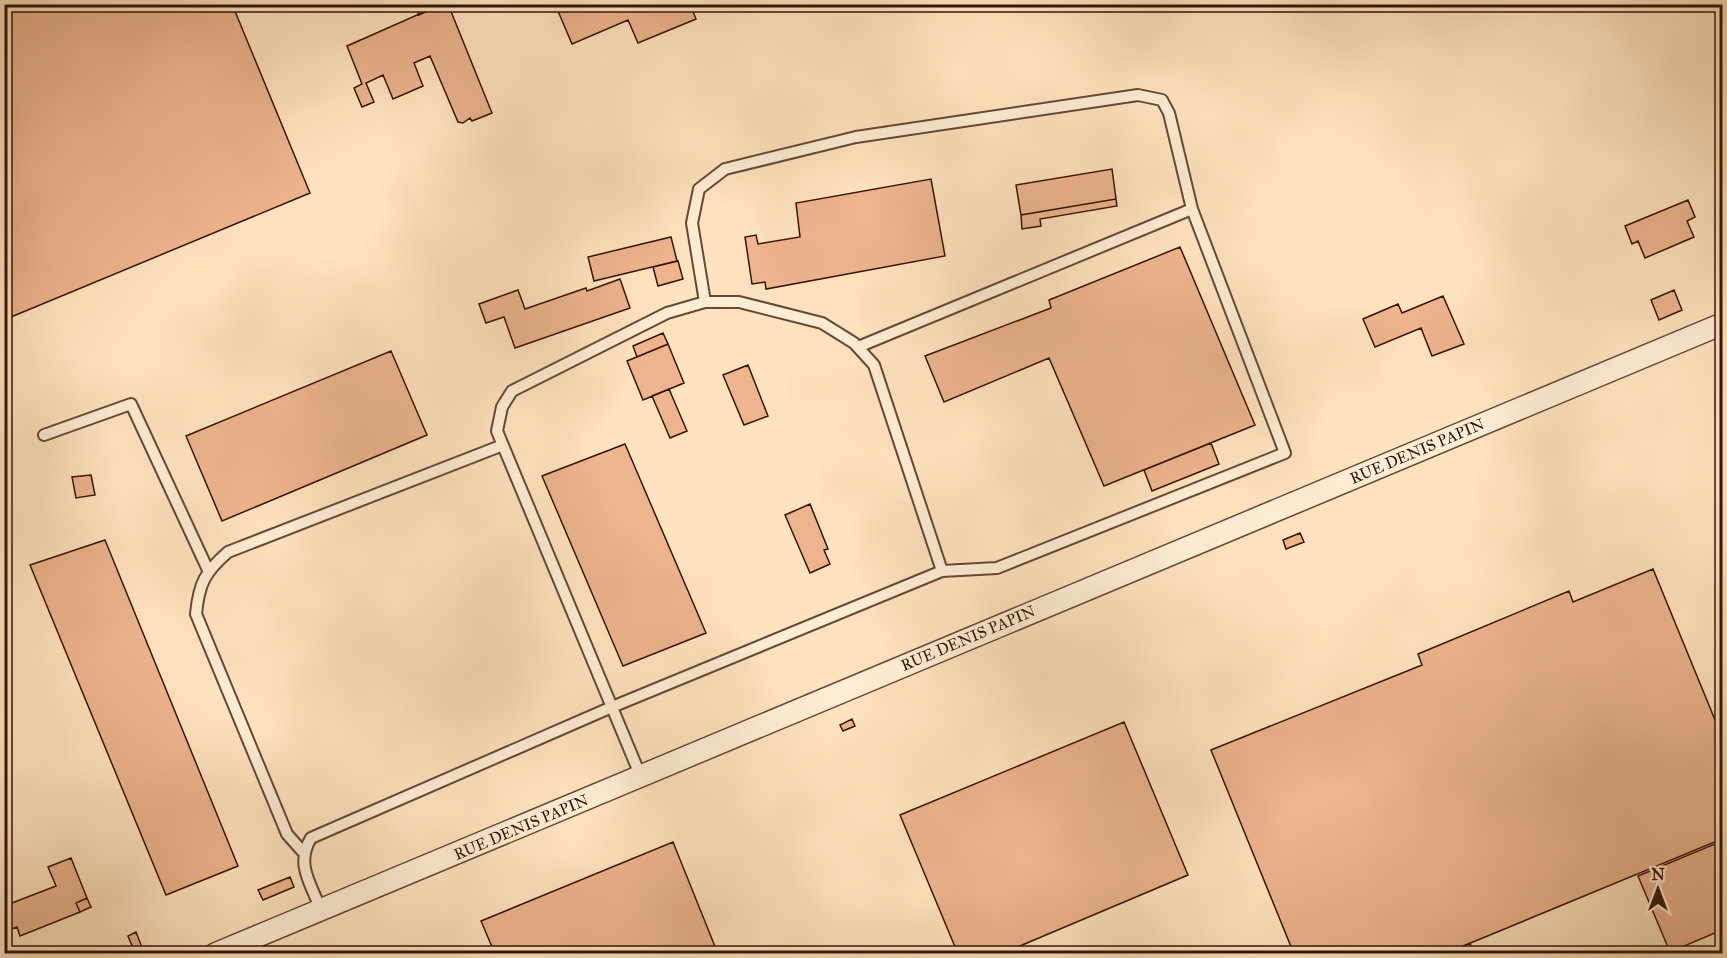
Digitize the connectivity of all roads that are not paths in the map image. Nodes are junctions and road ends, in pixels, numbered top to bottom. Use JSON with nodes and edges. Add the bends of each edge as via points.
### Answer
{"nodes":[{"id":1,"x":1192,"y":209,"type":"junction"},
{"id":2,"x":705,"y":302,"type":"junction"},
{"id":3,"x":1722,"y":324,"type":"edge"},
{"id":4,"x":858,"y":347,"type":"junction"},
{"id":5,"x":44,"y":435,"type":"dead end"},
{"id":6,"x":503,"y":445,"type":"junction"},
{"id":7,"x":208,"y":570,"type":"junction"},
{"id":8,"x":942,"y":571,"type":"junction"},
{"id":9,"x":612,"y":707,"type":"junction"},
{"id":10,"x":641,"y":777,"type":"junction"},
{"id":11,"x":303,"y":852,"type":"junction"},
{"id":12,"x":321,"y":910,"type":"junction"},
{"id":13,"x":215,"y":954,"type":"edge"}],
"edges":[{"from":1,"to":2,"type":"lane","via":[[1170,113],[1162,100],[1138,95],[856,137],[725,169],[699,189],[692,223]]},
{"from":1,"to":4,"type":"lane"},
{"from":1,"to":8,"type":"lane","via":[[1285,453],[997,568]]},
{"from":2,"to":4,"type":"lane","via":[[739,302],[822,323]]},
{"from":2,"to":6,"type":"lane","via":[[667,313],[512,391],[502,407],[497,431]]},
{"from":3,"to":10,"type":"street","name":"RUE DENIS PAPIN"},
{"from":4,"to":8,"type":"lane","via":[[874,365]]},
{"from":5,"to":7,"type":"lane","via":[[131,404]]},
{"from":6,"to":7,"type":"lane","via":[[228,552]]},
{"from":6,"to":9,"type":"lane"},
{"from":7,"to":11,"type":"lane","via":[[198,592],[196,614],[287,834]]},
{"from":8,"to":9,"type":"lane"},
{"from":9,"to":10,"type":"lane"},
{"from":9,"to":11,"type":"lane","via":[[311,838]]},
{"from":10,"to":12,"type":"street","name":"RUE DENIS PAPIN"},
{"from":11,"to":12,"type":"lane"},
{"from":12,"to":13,"type":"street","name":"RUE DENIS PAPIN"}]}
